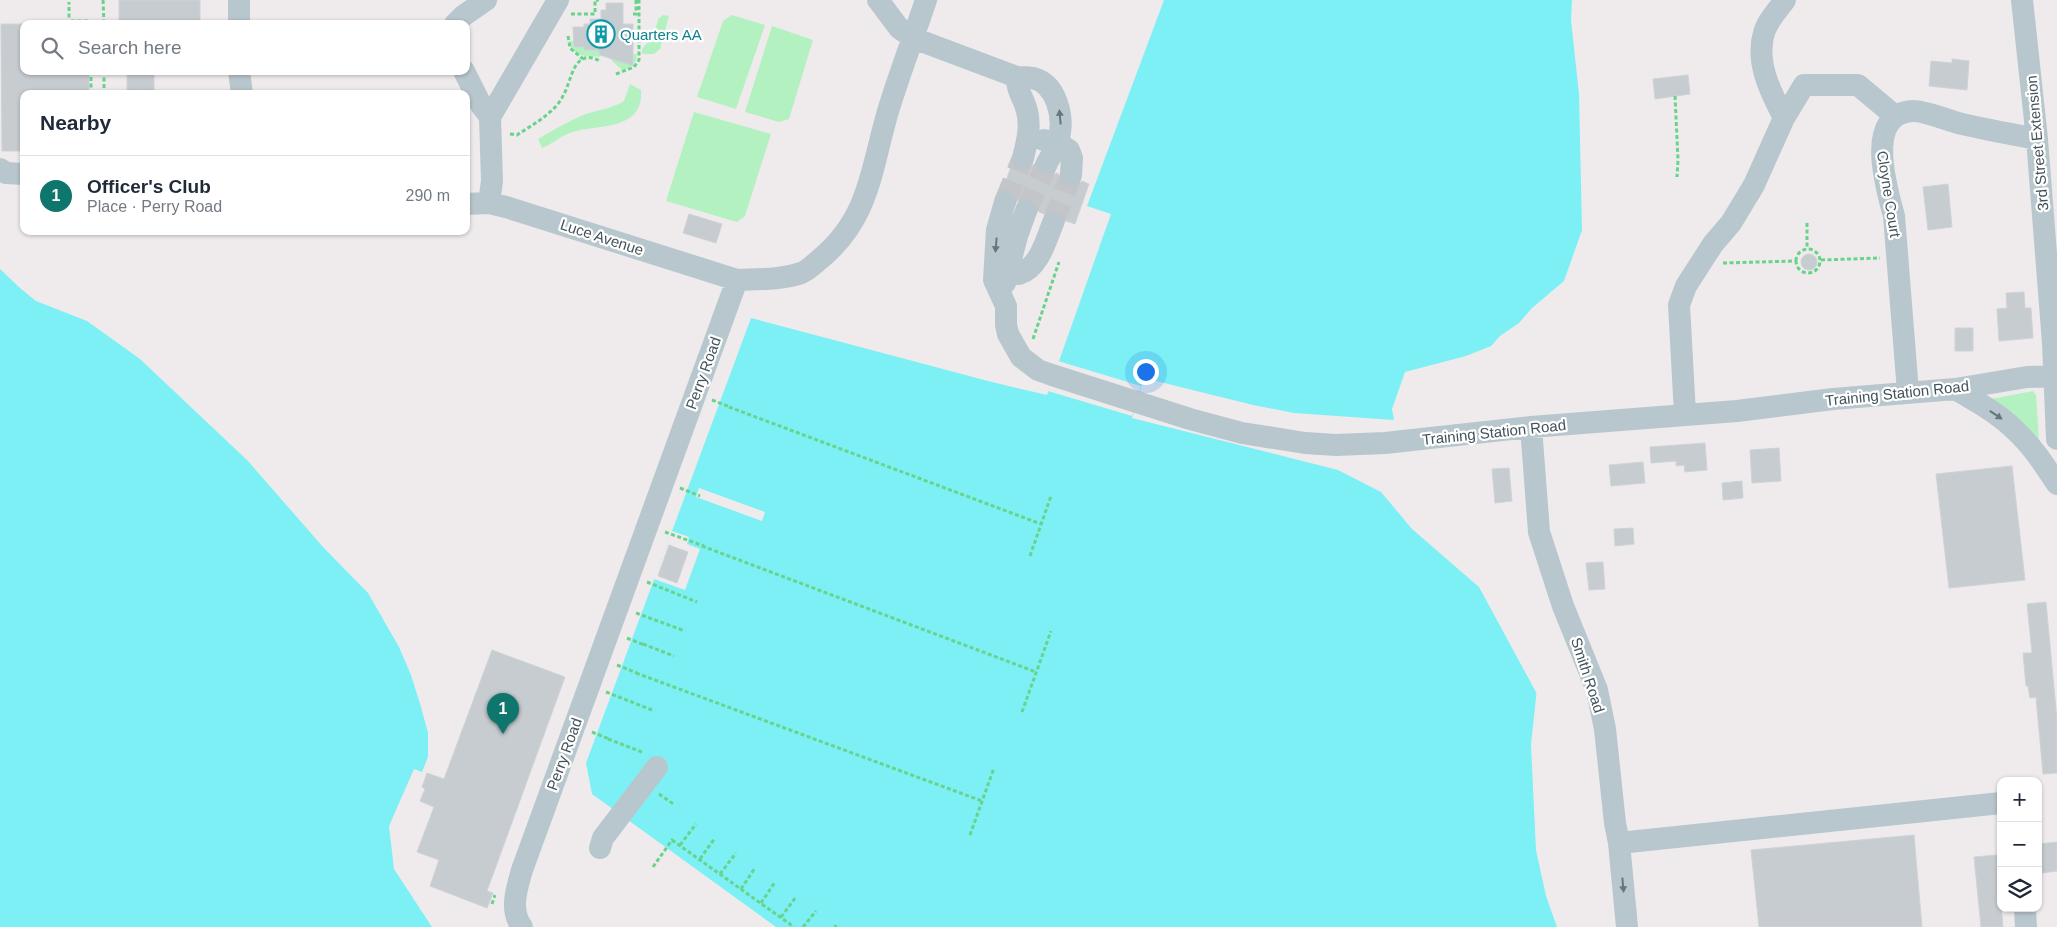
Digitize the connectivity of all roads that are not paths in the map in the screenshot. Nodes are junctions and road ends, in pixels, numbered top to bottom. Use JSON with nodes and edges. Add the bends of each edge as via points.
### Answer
{"nodes":[{"id":1,"x":239,"y":0,"type":"edge"},
{"id":2,"x":486,"y":0,"type":"edge"},
{"id":3,"x":878,"y":0,"type":"edge"},
{"id":4,"x":926,"y":0,"type":"edge"},
{"id":5,"x":1785,"y":0,"type":"edge"},
{"id":6,"x":2022,"y":0,"type":"edge"},
{"id":7,"x":556,"y":5,"type":"edge"},
{"id":8,"x":238,"y":20,"type":"edge"},
{"id":9,"x":459,"y":20,"type":"edge"},
{"id":10,"x":913,"y":38,"type":"junction"},
{"id":11,"x":240,"y":75,"type":"edge"},
{"id":12,"x":466,"y":75,"type":"edge"},
{"id":13,"x":1017,"y":77,"type":"junction"},
{"id":14,"x":241,"y":90,"type":"edge"},
{"id":15,"x":1895,"y":116,"type":"junction"},
{"id":16,"x":490,"y":117,"type":"junction"},
{"id":17,"x":1784,"y":118,"type":"junction"},
{"id":18,"x":2037,"y":139,"type":"junction"},
{"id":19,"x":1058,"y":143,"type":"junction"},
{"id":20,"x":0,"y":169,"type":"edge"},
{"id":21,"x":1058,"y":169,"type":"tunnel mouth"},
{"id":22,"x":20,"y":174,"type":"edge"},
{"id":23,"x":489,"y":203,"type":"junction"},
{"id":24,"x":470,"y":204,"type":"edge"},
{"id":25,"x":737,"y":280,"type":"junction"},
{"id":26,"x":1007,"y":282,"type":"junction"},
{"id":27,"x":2056,"y":376,"type":"edge"},
{"id":28,"x":1955,"y":389,"type":"junction"},
{"id":29,"x":1908,"y":392,"type":"junction"},
{"id":30,"x":1685,"y":414,"type":"junction"},
{"id":31,"x":1531,"y":427,"type":"junction"},
{"id":32,"x":2057,"y":439,"type":"edge"},
{"id":33,"x":2057,"y":484,"type":"edge"},
{"id":34,"x":649,"y":759,"type":"road end"},
{"id":35,"x":1997,"y":803,"type":"edge"},
{"id":36,"x":1619,"y":843,"type":"junction"},
{"id":37,"x":600,"y":848,"type":"dead end"},
{"id":38,"x":2025,"y":912,"type":"edge"},
{"id":39,"x":522,"y":927,"type":"edge"},
{"id":40,"x":1627,"y":927,"type":"edge"},
{"id":41,"x":2026,"y":927,"type":"edge"}],
"edges":[{"from":1,"to":8,"type":"street"},
{"from":2,"to":9,"type":"street"},
{"from":3,"to":10,"type":"street","via":[[899,28]]},
{"from":4,"to":10,"type":"street"},
{"from":5,"to":17,"type":"street","via":[[1764,31],[1760,51],[1771,91]]},
{"from":6,"to":18,"type":"street","name":"3rd Street Extension"},
{"from":7,"to":16,"type":"street"},
{"from":10,"to":13,"type":"street"},
{"from":10,"to":25,"type":"street","via":[[868,188],[848,232],[802,273],[768,280]]},
{"from":11,"to":14,"type":"street"},
{"from":12,"to":16,"type":"street"},
{"from":19,"to":13,"type":"street","one_way":true,"via":[[1061,121],[1052,94],[1044,83]]},
{"from":13,"to":19,"type":"street","via":[[1016,86],[1029,125],[1026,148]]},
{"from":15,"to":17,"type":"street","via":[[1858,84],[1804,85]]},
{"from":15,"to":18,"type":"street","via":[[1914,110],[1956,123]]},
{"from":15,"to":29,"type":"street","name":"Cloyne Court","via":[[1883,132],[1881,146],[1894,216]]},
{"from":16,"to":23,"type":"street","via":[[492,181]]},
{"from":17,"to":30,"type":"street","via":[[1754,185],[1686,286],[1679,305]]},
{"from":18,"to":27,"type":"street","name":"3rd Street Extension"},
{"from":19,"to":21,"type":"street"},
{"from":20,"to":22,"type":"street"},
{"from":23,"to":24,"type":"street","name":"Luce Avenue"},
{"from":23,"to":25,"type":"street","name":"Luce Avenue"},
{"from":25,"to":39,"type":"street","name":"Perry Road","via":[[514,895],[518,922]]},
{"from":26,"to":26,"type":"street","name":"Training Station Road","via":[[994,280],[997,230],[1024,215]]},
{"from":26,"to":31,"type":"street","name":"Training Station Road","via":[[1006,324],[1021,358],[1038,370],[1190,419],[1242,433],[1336,445],[1385,443]]},
{"from":27,"to":28,"type":"street","name":"Training Station Road","via":[[2026,377]]},
{"from":27,"to":32,"type":"street","name":"3rd Street Extension"},
{"from":28,"to":29,"type":"street","name":"Training Station Road"},
{"from":28,"to":33,"type":"street","one_way":true,"via":[[2010,425]]},
{"from":29,"to":30,"type":"street","name":"Training Station Road"},
{"from":30,"to":31,"type":"street","name":"Training Station Road"},
{"from":31,"to":36,"type":"street","name":"Smith Road","via":[[1539,532],[1563,606],[1597,690]]},
{"from":34,"to":37,"type":"street"},
{"from":35,"to":36,"type":"street"},
{"from":36,"to":40,"type":"street","name":"Smith Road","one_way":true},
{"from":38,"to":41,"type":"street"}]}
